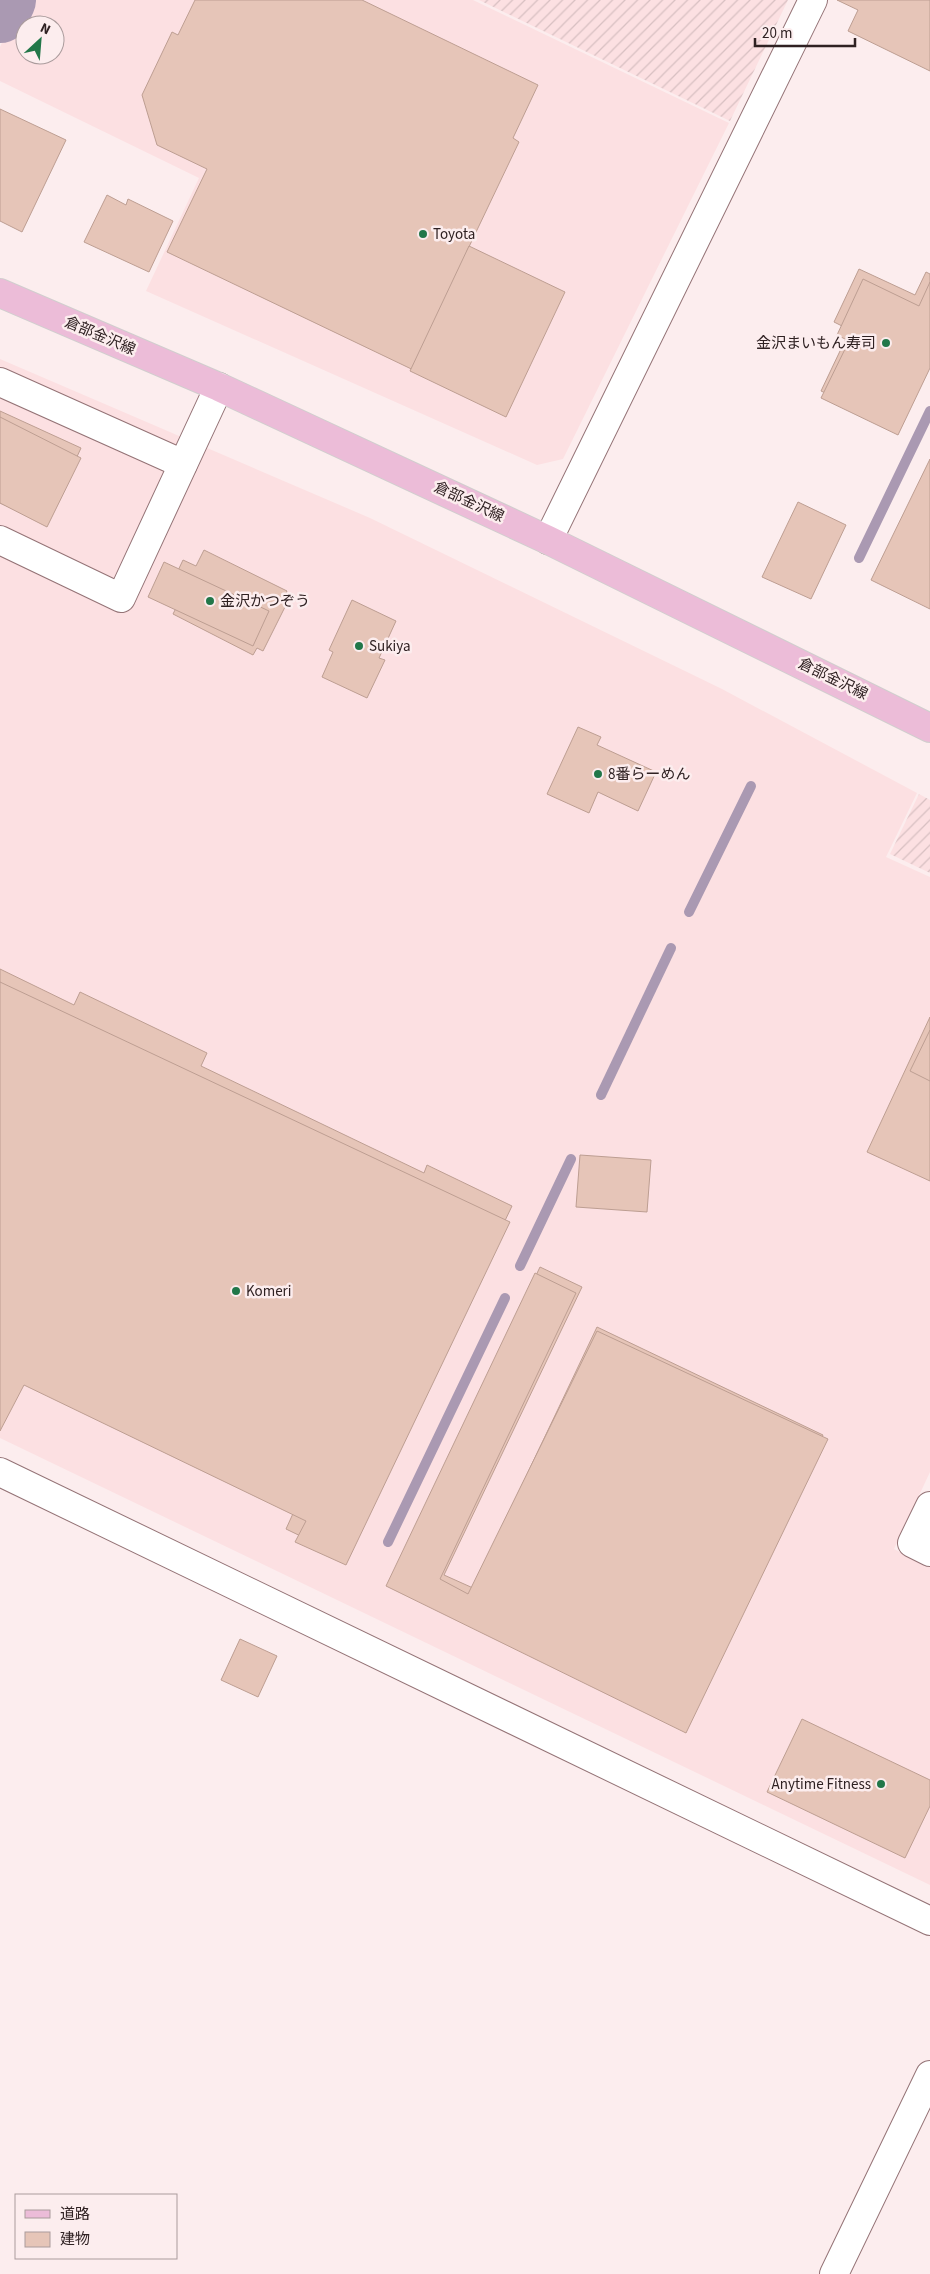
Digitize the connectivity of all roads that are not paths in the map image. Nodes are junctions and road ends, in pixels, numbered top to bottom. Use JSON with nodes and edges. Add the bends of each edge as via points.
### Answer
{"nodes":[{"id":1,"x":812,"y":0,"type":"edge"},
{"id":2,"x":0,"y":293,"type":"edge"},
{"id":3,"x":0,"y":382,"type":"edge"},
{"id":4,"x":219,"y":387,"type":"junction"},
{"id":5,"x":183,"y":464,"type":"junction"},
{"id":6,"x":0,"y":540,"type":"edge"},
{"id":7,"x":548,"y":540,"type":"junction"},
{"id":8,"x":930,"y":728,"type":"edge"},
{"id":9,"x":0,"y":1472,"type":"edge"},
{"id":10,"x":930,"y":1506,"type":"edge"},
{"id":11,"x":930,"y":1552,"type":"edge"},
{"id":12,"x":930,"y":1922,"type":"edge"},
{"id":13,"x":930,"y":2075,"type":"edge"},
{"id":14,"x":834,"y":2274,"type":"edge"}],
"edges":[{"from":1,"to":7,"type":"street"},
{"from":2,"to":4,"type":"main road","name":"倉部金沢線"},
{"from":3,"to":5,"type":"street"},
{"from":4,"to":5,"type":"street"},
{"from":4,"to":7,"type":"main road","name":"倉部金沢線"},
{"from":5,"to":6,"type":"street","via":[[121,598]]},
{"from":7,"to":8,"type":"main road","name":"倉部金沢線"},
{"from":9,"to":12,"type":"street"},
{"from":10,"to":11,"type":"street","via":[[912,1544]]},
{"from":13,"to":14,"type":"street"}]}
